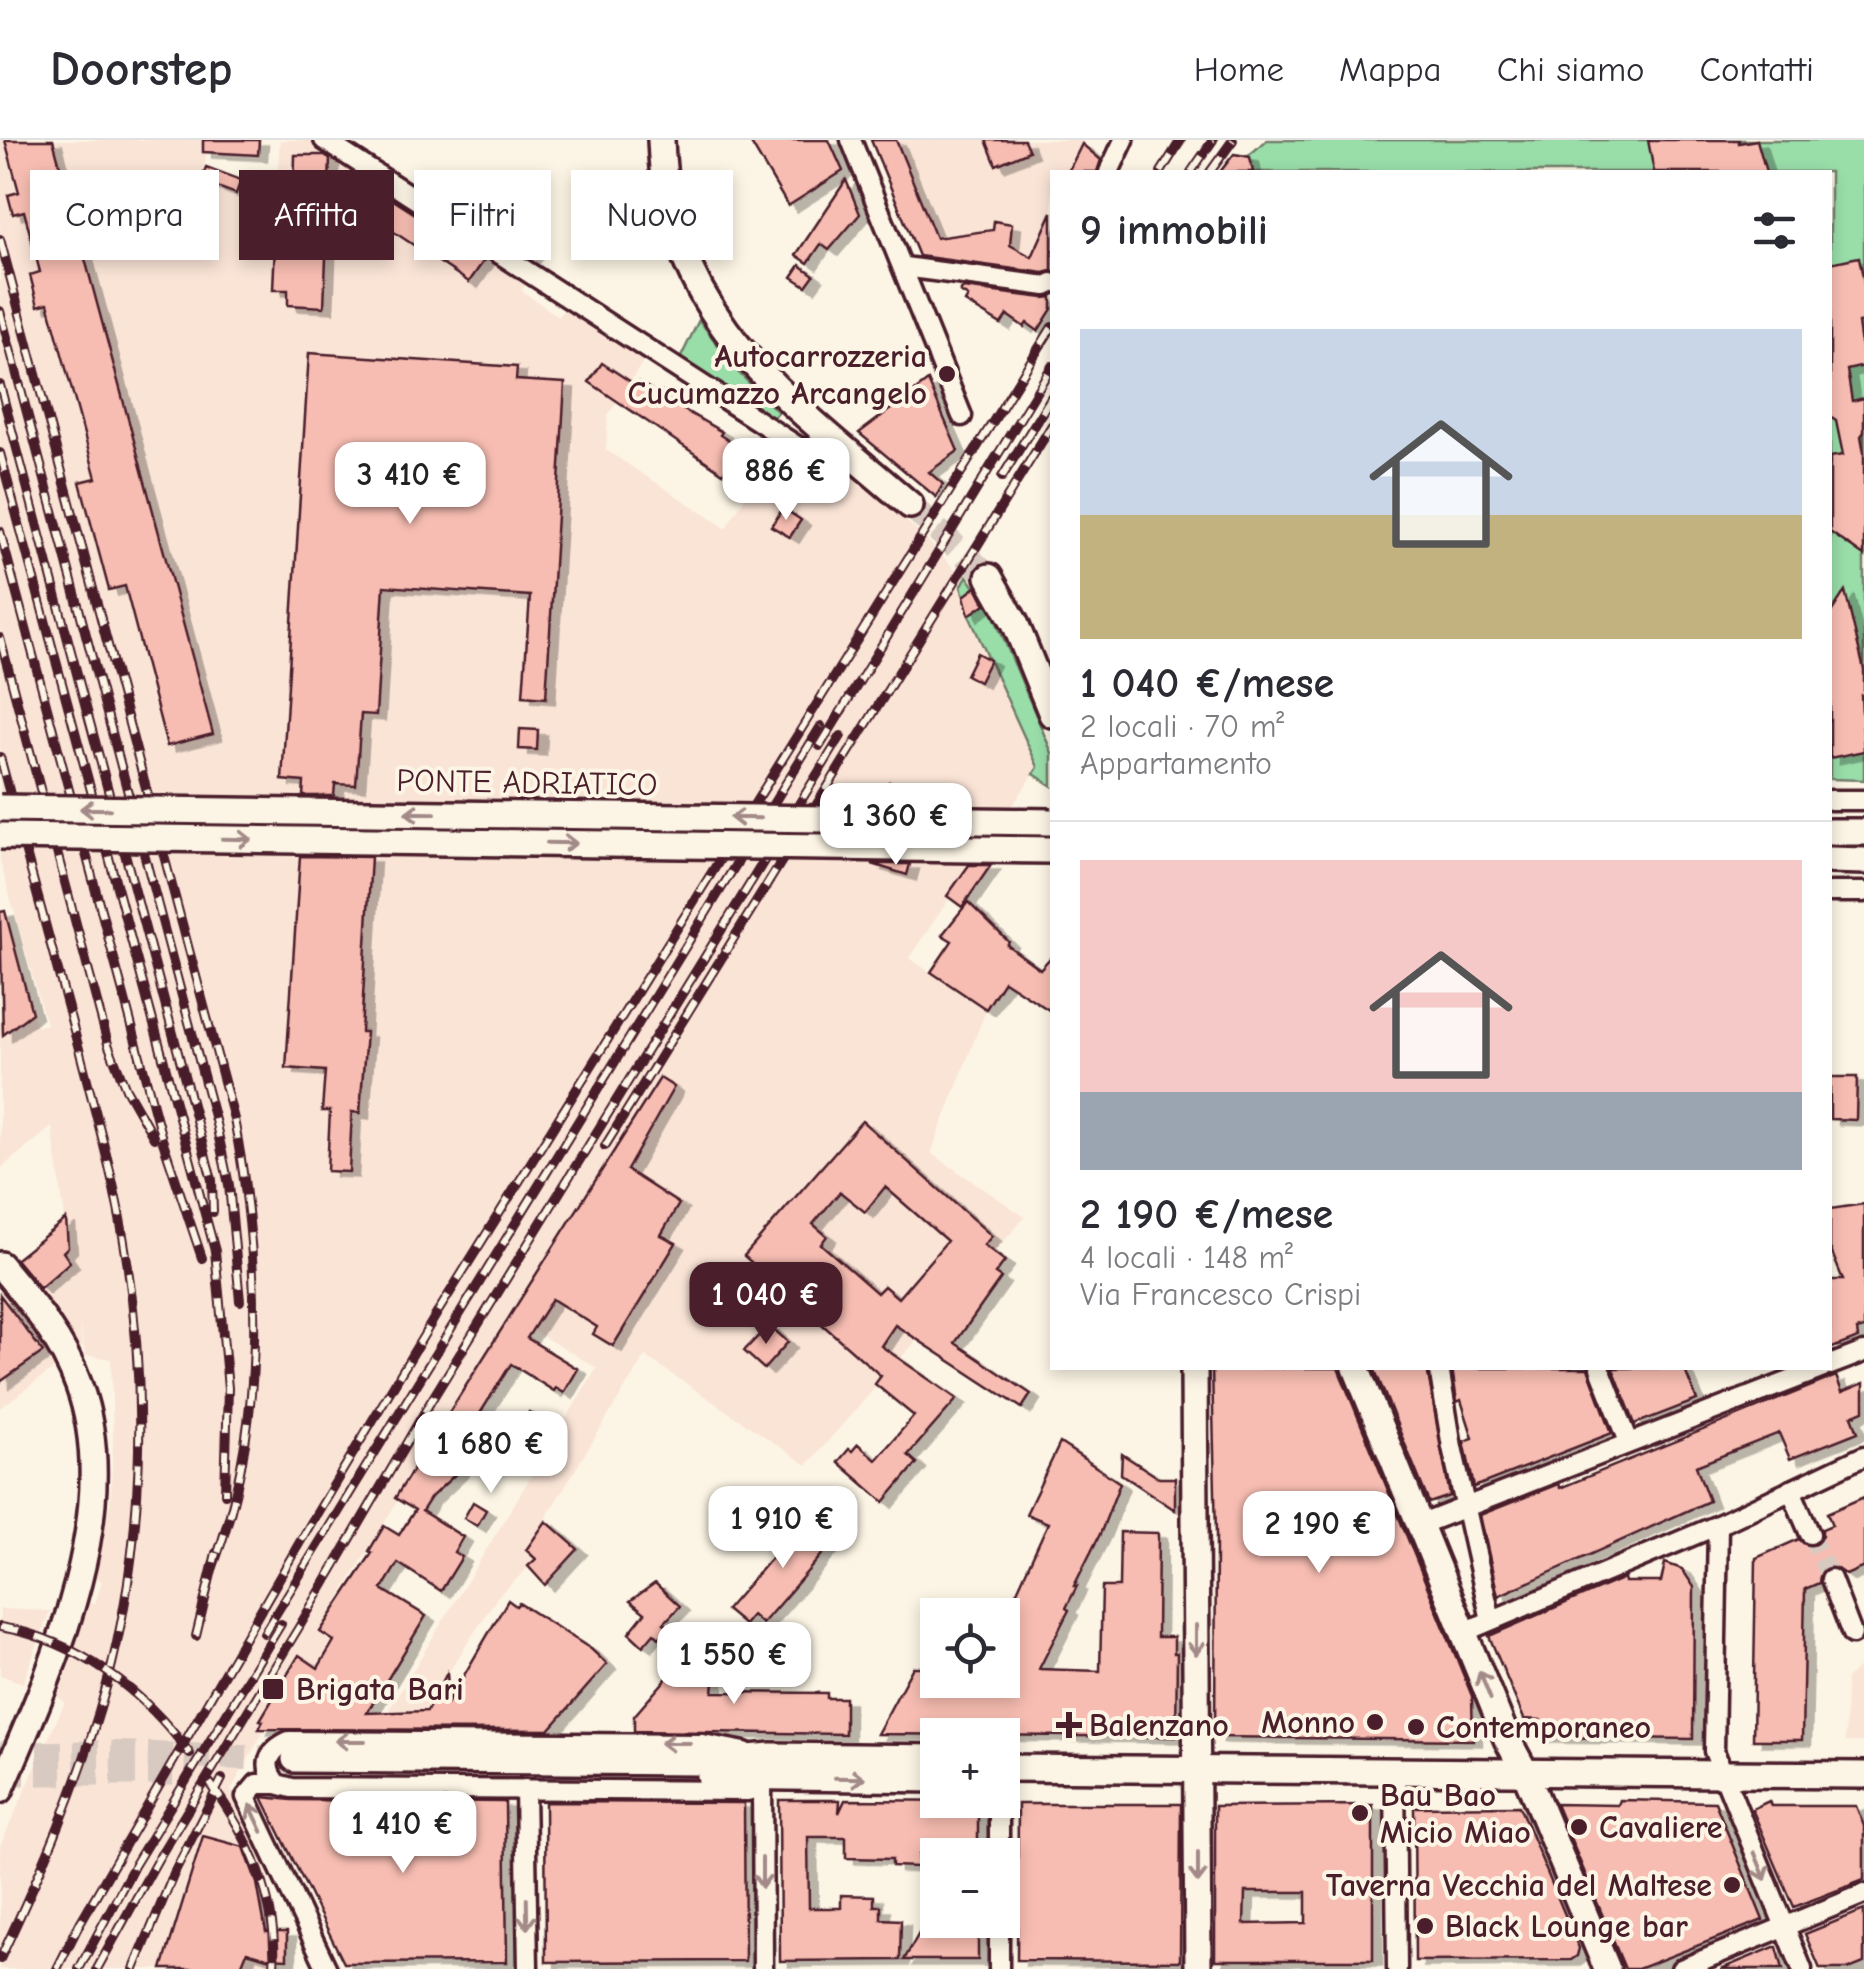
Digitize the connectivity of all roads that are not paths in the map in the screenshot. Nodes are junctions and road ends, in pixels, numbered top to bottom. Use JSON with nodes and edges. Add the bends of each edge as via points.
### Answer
{"nodes":[{"id":1,"x":324,"y":140,"type":"edge"},
{"id":2,"x":661,"y":140,"type":"edge"},
{"id":3,"x":851,"y":140,"type":"edge"},
{"id":4,"x":1124,"y":140,"type":"edge"},
{"id":5,"x":1111,"y":170,"type":"edge"},
{"id":6,"x":904,"y":267,"type":"junction"},
{"id":7,"x":1049,"y":285,"type":"edge"},
{"id":8,"x":962,"y":416,"type":"dead end"},
{"id":9,"x":832,"y":437,"type":"junction"},
{"id":10,"x":910,"y":505,"type":"tunnel mouth"},
{"id":11,"x":988,"y":577,"type":"tunnel mouth"},
{"id":12,"x":1050,"y":709,"type":"edge"},
{"id":13,"x":1832,"y":800,"type":"edge"},
{"id":14,"x":1864,"y":800,"type":"edge"},
{"id":15,"x":0,"y":808,"type":"edge"},
{"id":16,"x":1050,"y":822,"type":"edge"},
{"id":17,"x":1832,"y":832,"type":"edge"},
{"id":18,"x":1864,"y":832,"type":"edge"},
{"id":19,"x":0,"y":836,"type":"edge"},
{"id":20,"x":1050,"y":850,"type":"edge"},
{"id":21,"x":1832,"y":860,"type":"edge"},
{"id":22,"x":1864,"y":861,"type":"edge"},
{"id":23,"x":1832,"y":892,"type":"edge"},
{"id":24,"x":1864,"y":892,"type":"edge"},
{"id":25,"x":0,"y":1266,"type":"edge"},
{"id":26,"x":1864,"y":1352,"type":"edge"},
{"id":27,"x":1832,"y":1364,"type":"edge"},
{"id":28,"x":1194,"y":1370,"type":"edge"},
{"id":29,"x":1357,"y":1370,"type":"edge"},
{"id":30,"x":1438,"y":1370,"type":"edge"},
{"id":31,"x":1601,"y":1370,"type":"edge"},
{"id":32,"x":1818,"y":1370,"type":"edge"},
{"id":33,"x":1629,"y":1442,"type":"junction"},
{"id":34,"x":1864,"y":1456,"type":"edge"},
{"id":35,"x":1791,"y":1490,"type":"junction"},
{"id":36,"x":1466,"y":1505,"type":"junction"},
{"id":37,"x":1422,"y":1524,"type":"junction"},
{"id":38,"x":1718,"y":1524,"type":"junction"},
{"id":39,"x":1810,"y":1534,"type":"tunnel mouth"},
{"id":40,"x":1830,"y":1578,"type":"tunnel mouth"},
{"id":41,"x":1491,"y":1620,"type":"junction"},
{"id":42,"x":1464,"y":1632,"type":"junction"},
{"id":43,"x":1852,"y":1634,"type":"dead end"},
{"id":44,"x":920,"y":1759,"type":"edge"},
{"id":45,"x":766,"y":1766,"type":"junction"},
{"id":46,"x":1020,"y":1768,"type":"edge"},
{"id":47,"x":1196,"y":1771,"type":"junction"},
{"id":48,"x":289,"y":1772,"type":"junction"},
{"id":49,"x":1395,"y":1773,"type":"junction"},
{"id":50,"x":1526,"y":1774,"type":"junction"},
{"id":51,"x":1864,"y":1775,"type":"edge"},
{"id":52,"x":1722,"y":1776,"type":"junction"},
{"id":53,"x":920,"y":1778,"type":"edge"},
{"id":54,"x":525,"y":1789,"type":"junction"},
{"id":55,"x":0,"y":1790,"type":"edge"},
{"id":56,"x":1864,"y":1894,"type":"edge"},
{"id":57,"x":1785,"y":1927,"type":"junction"},
{"id":58,"x":999,"y":1938,"type":"edge"},
{"id":59,"x":327,"y":1969,"type":"edge"},
{"id":60,"x":528,"y":1969,"type":"edge"},
{"id":61,"x":763,"y":1969,"type":"edge"},
{"id":62,"x":999,"y":1969,"type":"edge"},
{"id":63,"x":1198,"y":1969,"type":"edge"},
{"id":64,"x":1397,"y":1969,"type":"edge"},
{"id":65,"x":1607,"y":1969,"type":"edge"},
{"id":66,"x":1681,"y":1969,"type":"edge"},
{"id":67,"x":1802,"y":1969,"type":"edge"}],
"edges":[{"from":1,"to":9,"type":"street","via":[[800,448],[820,449]]},
{"from":2,"to":9,"type":"main road","via":[[674,223],[706,302],[762,375]]},
{"from":3,"to":6,"type":"street"},
{"from":4,"to":5,"type":"street"},
{"from":6,"to":7,"type":"street"},
{"from":6,"to":8,"type":"street"},
{"from":9,"to":10,"type":"main road"},
{"from":11,"to":12,"type":"main road"},
{"from":13,"to":14,"type":"street"},
{"from":16,"to":15,"type":"main road","name":"PONTE ADRIATICO","one_way":true,"bridge":true},
{"from":17,"to":18,"type":"main road"},
{"from":19,"to":20,"type":"main road","name":"PONTE ADRIATICO","one_way":true,"bridge":true},
{"from":21,"to":22,"type":"main road"},
{"from":23,"to":24,"type":"street"},
{"from":25,"to":55,"type":"main road","via":[[65,1354],[88,1416],[94,1456],[81,1568]]},
{"from":26,"to":27,"type":"street"},
{"from":28,"to":47,"type":"main road","one_way":true},
{"from":29,"to":37,"type":"main road"},
{"from":30,"to":36,"type":"street"},
{"from":31,"to":33,"type":"street"},
{"from":32,"to":33,"type":"street"},
{"from":33,"to":36,"type":"street"},
{"from":34,"to":35,"type":"street"},
{"from":35,"to":38,"type":"street"},
{"from":35,"to":39,"type":"street"},
{"from":36,"to":37,"type":"street"},
{"from":36,"to":41,"type":"street"},
{"from":37,"to":42,"type":"main road"},
{"from":38,"to":41,"type":"street"},
{"from":38,"to":52,"type":"street","via":[[1714,1740]]},
{"from":40,"to":43,"type":"street"},
{"from":41,"to":42,"type":"street"},
{"from":50,"to":42,"type":"main road","one_way":true},
{"from":44,"to":45,"type":"main road"},
{"from":45,"to":48,"type":"main road"},
{"from":45,"to":53,"type":"main road","one_way":true},
{"from":45,"to":54,"type":"street","via":[[748,1790]]},
{"from":45,"to":61,"type":"street","one_way":true},
{"from":46,"to":47,"type":"main road"},
{"from":47,"to":49,"type":"main road"},
{"from":47,"to":63,"type":"main road","one_way":true},
{"from":48,"to":54,"type":"street","via":[[292,1788]]},
{"from":59,"to":48,"type":"street","one_way":true,"via":[[246,1797],[258,1784]]},
{"from":49,"to":50,"type":"main road"},
{"from":49,"to":64,"type":"street"},
{"from":50,"to":52,"type":"main road"},
{"from":50,"to":65,"type":"main road"},
{"from":51,"to":52,"type":"main road"},
{"from":52,"to":57,"type":"street","one_way":true},
{"from":54,"to":60,"type":"street","one_way":true},
{"from":56,"to":57,"type":"street"},
{"from":57,"to":66,"type":"street"},
{"from":57,"to":67,"type":"street"},
{"from":58,"to":62,"type":"street"}]}
